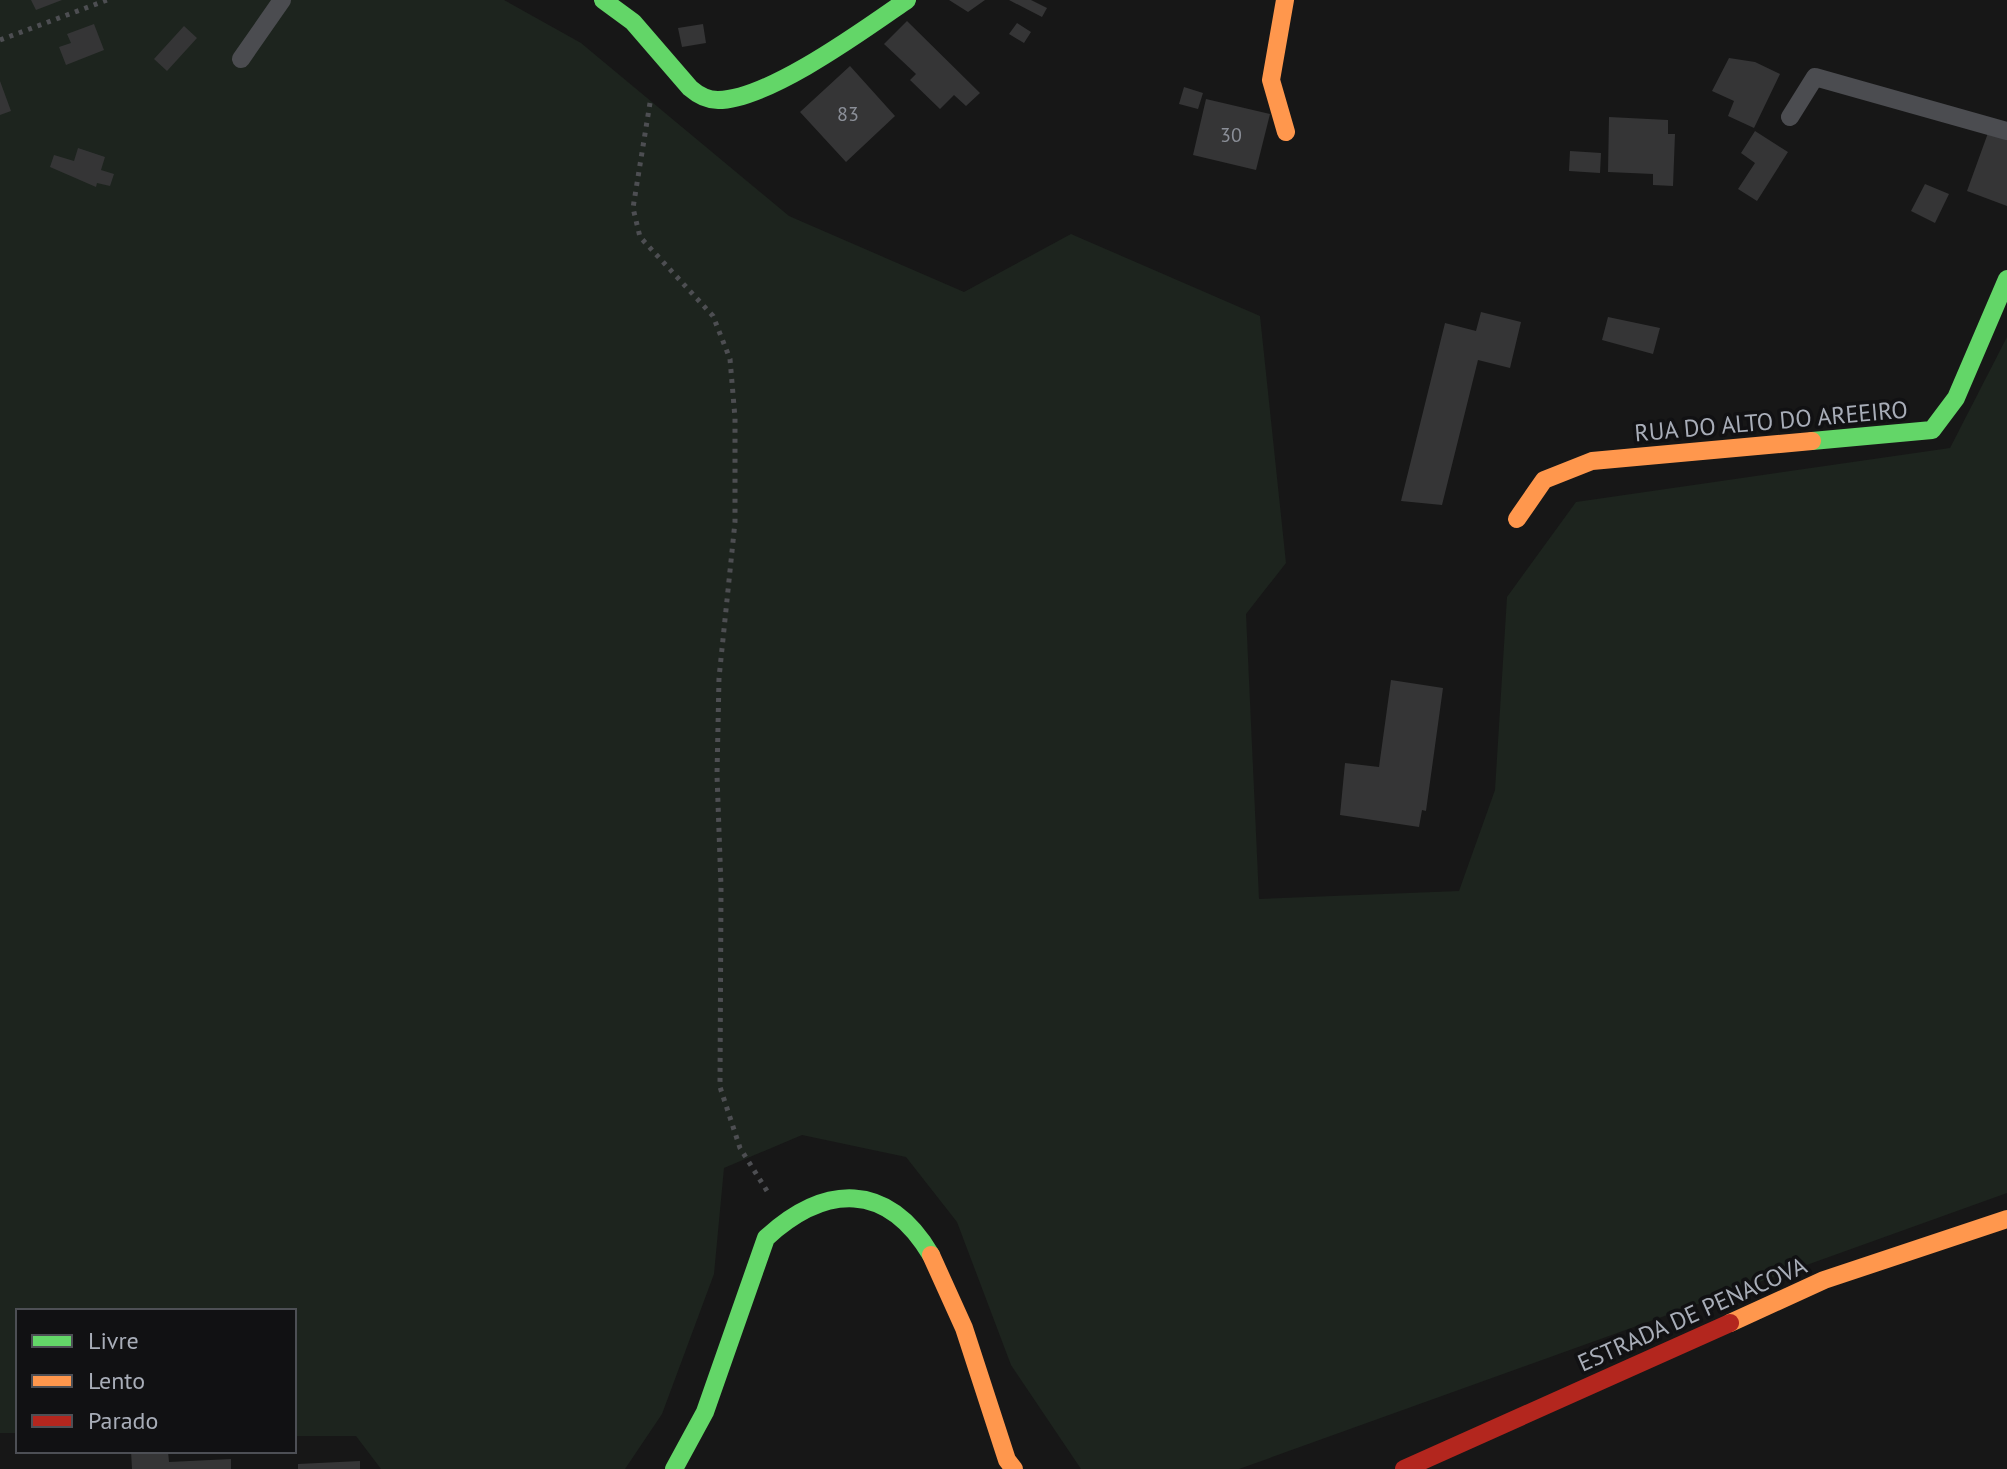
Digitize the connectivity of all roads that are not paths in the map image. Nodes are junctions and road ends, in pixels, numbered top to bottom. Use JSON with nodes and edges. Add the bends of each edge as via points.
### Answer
{"nodes":[{"id":1,"x":282,"y":0,"type":"edge"},
{"id":2,"x":603,"y":0,"type":"edge"},
{"id":3,"x":907,"y":0,"type":"edge"},
{"id":4,"x":1285,"y":0,"type":"edge"},
{"id":5,"x":241,"y":59,"type":"dead end"},
{"id":6,"x":1790,"y":117,"type":"dead end"},
{"id":7,"x":2007,"y":131,"type":"edge"},
{"id":8,"x":1286,"y":132,"type":"dead end"},
{"id":9,"x":2007,"y":279,"type":"edge"},
{"id":10,"x":1517,"y":519,"type":"dead end"},
{"id":11,"x":2007,"y":1219,"type":"edge"},
{"id":12,"x":674,"y":1469,"type":"edge"},
{"id":13,"x":1014,"y":1469,"type":"edge"},
{"id":14,"x":1404,"y":1469,"type":"edge"}],
"edges":[{"from":1,"to":5,"type":"lane"},
{"from":2,"to":3,"type":"main road","via":[[632,21],[703,98],[739,97],[799,70]]},
{"from":4,"to":8,"type":"main road","via":[[1271,80]]},
{"from":6,"to":7,"type":"lane","via":[[1815,77]]},
{"from":9,"to":10,"type":"main road","name":"RUA DO ALTO DO AREEIRO","via":[[1949,415],[1932,430],[1592,461],[1544,480]]},
{"from":11,"to":14,"type":"main road","name":"ESTRADA DE PENACOVA","via":[[1824,1280]]},
{"from":12,"to":13,"type":"main road","via":[[705,1412],[766,1238],[808,1207],[839,1197],[878,1204],[929,1250]]}]}
